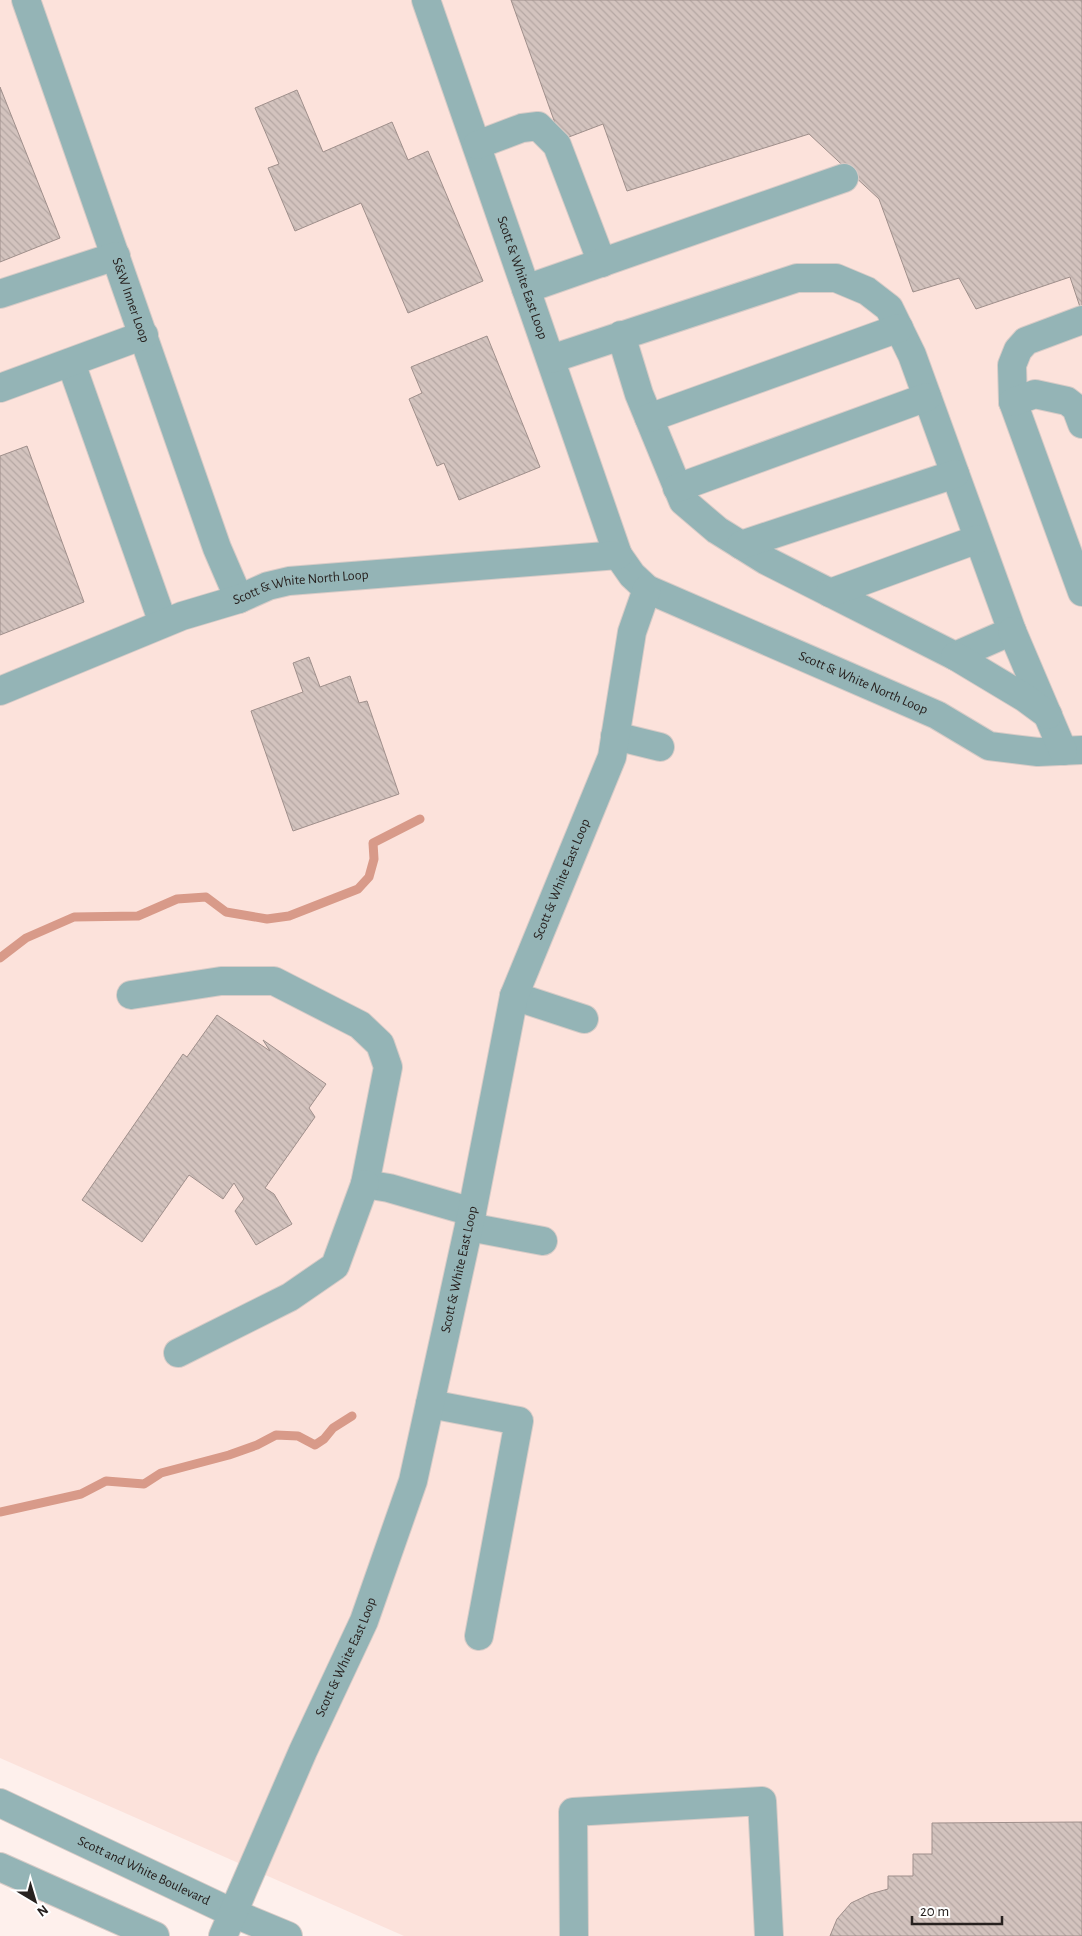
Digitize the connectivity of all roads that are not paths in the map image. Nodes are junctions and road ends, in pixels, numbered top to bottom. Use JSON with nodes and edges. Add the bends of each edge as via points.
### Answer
{"nodes":[{"id":1,"x":26,"y":0,"type":"edge"},
{"id":2,"x":426,"y":0,"type":"edge"},
{"id":3,"x":477,"y":145,"type":"junction"},
{"id":4,"x":844,"y":178,"type":"dead end"},
{"id":5,"x":116,"y":256,"type":"junction"},
{"id":6,"x":602,"y":263,"type":"junction"},
{"id":7,"x":526,"y":289,"type":"junction"},
{"id":8,"x":0,"y":294,"type":"edge"},
{"id":9,"x":1082,"y":320,"type":"edge"},
{"id":10,"x":899,"y":328,"type":"junction"},
{"id":11,"x":144,"y":335,"type":"junction"},
{"id":12,"x":621,"y":335,"type":"junction"},
{"id":13,"x":551,"y":359,"type":"junction"},
{"id":14,"x":71,"y":363,"type":"junction"},
{"id":15,"x":0,"y":388,"type":"edge"},
{"id":16,"x":927,"y":397,"type":"junction"},
{"id":17,"x":1013,"y":402,"type":"junction"},
{"id":18,"x":649,"y":418,"type":"junction"},
{"id":19,"x":1082,"y":424,"type":"edge"},
{"id":20,"x":955,"y":474,"type":"junction"},
{"id":21,"x":677,"y":488,"type":"junction"},
{"id":22,"x":978,"y":539,"type":"junction"},
{"id":23,"x":740,"y":545,"type":"junction"},
{"id":24,"x":618,"y":555,"type":"junction"},
{"id":25,"x":647,"y":589,"type":"junction"},
{"id":26,"x":1082,"y":592,"type":"edge"},
{"id":27,"x":830,"y":593,"type":"junction"},
{"id":28,"x":239,"y":599,"type":"junction"},
{"id":29,"x":163,"y":623,"type":"junction"},
{"id":30,"x":1012,"y":631,"type":"junction"},
{"id":31,"x":955,"y":656,"type":"junction"},
{"id":32,"x":0,"y":691,"type":"edge"},
{"id":33,"x":1048,"y":715,"type":"junction"},
{"id":34,"x":616,"y":736,"type":"junction"},
{"id":35,"x":660,"y":747,"type":"dead end"},
{"id":36,"x":1073,"y":750,"type":"edge"},
{"id":37,"x":131,"y":995,"type":"dead end"},
{"id":38,"x":514,"y":996,"type":"junction"},
{"id":39,"x":584,"y":1020,"type":"dead end"},
{"id":40,"x":366,"y":1184,"type":"junction"},
{"id":41,"x":471,"y":1219,"type":"junction"},
{"id":42,"x":543,"y":1241,"type":"dead end"},
{"id":43,"x":178,"y":1352,"type":"dead end"},
{"id":44,"x":430,"y":1404,"type":"junction"},
{"id":45,"x":479,"y":1636,"type":"dead end"},
{"id":46,"x":0,"y":1803,"type":"edge"},
{"id":47,"x":0,"y":1867,"type":"edge"},
{"id":48,"x":229,"y":1925,"type":"edge"},
{"id":49,"x":155,"y":1936,"type":"edge"},
{"id":50,"x":288,"y":1936,"type":"edge"},
{"id":51,"x":574,"y":1936,"type":"edge"},
{"id":52,"x":769,"y":1936,"type":"edge"}],
"edges":[{"from":1,"to":5,"type":"street","name":"S&W Inner Loop"},
{"from":2,"to":3,"type":"street","name":"Scott & White East Loop"},
{"from":3,"to":6,"type":"street","via":[[522,128],[538,126],[557,145]]},
{"from":3,"to":7,"type":"street","name":"Scott & White East Loop"},
{"from":4,"to":6,"type":"street"},
{"from":5,"to":8,"type":"street"},
{"from":5,"to":11,"type":"street","name":"S&W Inner Loop"},
{"from":6,"to":7,"type":"street"},
{"from":7,"to":13,"type":"street","name":"Scott & White East Loop"},
{"from":9,"to":17,"type":"street","via":[[1026,341],[1018,350],[1012,365]]},
{"from":10,"to":12,"type":"street","via":[[889,308],[867,292],[836,278],[797,278]]},
{"from":10,"to":16,"type":"street"},
{"from":10,"to":18,"type":"street"},
{"from":11,"to":14,"type":"street"},
{"from":11,"to":28,"type":"street","name":"S&W Inner Loop","via":[[217,548]]},
{"from":12,"to":13,"type":"street"},
{"from":12,"to":18,"type":"street"},
{"from":13,"to":24,"type":"street","name":"Scott & White East Loop"},
{"from":14,"to":15,"type":"street"},
{"from":14,"to":29,"type":"street"},
{"from":16,"to":20,"type":"street"},
{"from":16,"to":21,"type":"street"},
{"from":17,"to":19,"type":"street","via":[[1035,394],[1067,401],[1076,408]]},
{"from":17,"to":26,"type":"street"},
{"from":18,"to":21,"type":"street"},
{"from":20,"to":22,"type":"street"},
{"from":20,"to":23,"type":"street"},
{"from":21,"to":23,"type":"street","via":[[683,501]]},
{"from":22,"to":27,"type":"street"},
{"from":22,"to":30,"type":"street"},
{"from":23,"to":27,"type":"street"},
{"from":24,"to":25,"type":"street","name":"Scott & White East Loop","via":[[632,576]]},
{"from":24,"to":28,"type":"street","name":"Scott & White North Loop","via":[[288,581]]},
{"from":25,"to":34,"type":"street","name":"Scott & White East Loop","via":[[632,632]]},
{"from":25,"to":36,"type":"street","name":"Scott & White North Loop","via":[[937,715],[989,746],[1038,752]]},
{"from":27,"to":31,"type":"street"},
{"from":28,"to":29,"type":"street","name":"Scott & White North Loop"},
{"from":29,"to":32,"type":"street","name":"Scott & White North Loop"},
{"from":30,"to":31,"type":"street"},
{"from":30,"to":33,"type":"street"},
{"from":31,"to":33,"type":"street"},
{"from":33,"to":36,"type":"street"},
{"from":34,"to":35,"type":"street"},
{"from":34,"to":38,"type":"street","name":"Scott & White East Loop","via":[[612,757]]},
{"from":37,"to":40,"type":"street","via":[[221,980],[274,981],[360,1025],[380,1044],[388,1067]]},
{"from":38,"to":39,"type":"street"},
{"from":38,"to":41,"type":"street","name":"Scott & White East Loop"},
{"from":40,"to":41,"type":"street"},
{"from":40,"to":43,"type":"street","via":[[335,1266],[290,1297]]},
{"from":41,"to":42,"type":"street"},
{"from":41,"to":44,"type":"street","name":"Scott & White East Loop"},
{"from":44,"to":45,"type":"street","via":[[519,1422]]},
{"from":44,"to":48,"type":"street","name":"Scott & White East Loop","via":[[413,1480],[364,1621]]},
{"from":46,"to":48,"type":"street","name":"Scott and White Boulevard"},
{"from":47,"to":49,"type":"street"},
{"from":48,"to":50,"type":"street","name":"Scott and White Boulevard"},
{"from":51,"to":52,"type":"street","via":[[573,1812],[762,1801]]}]}
